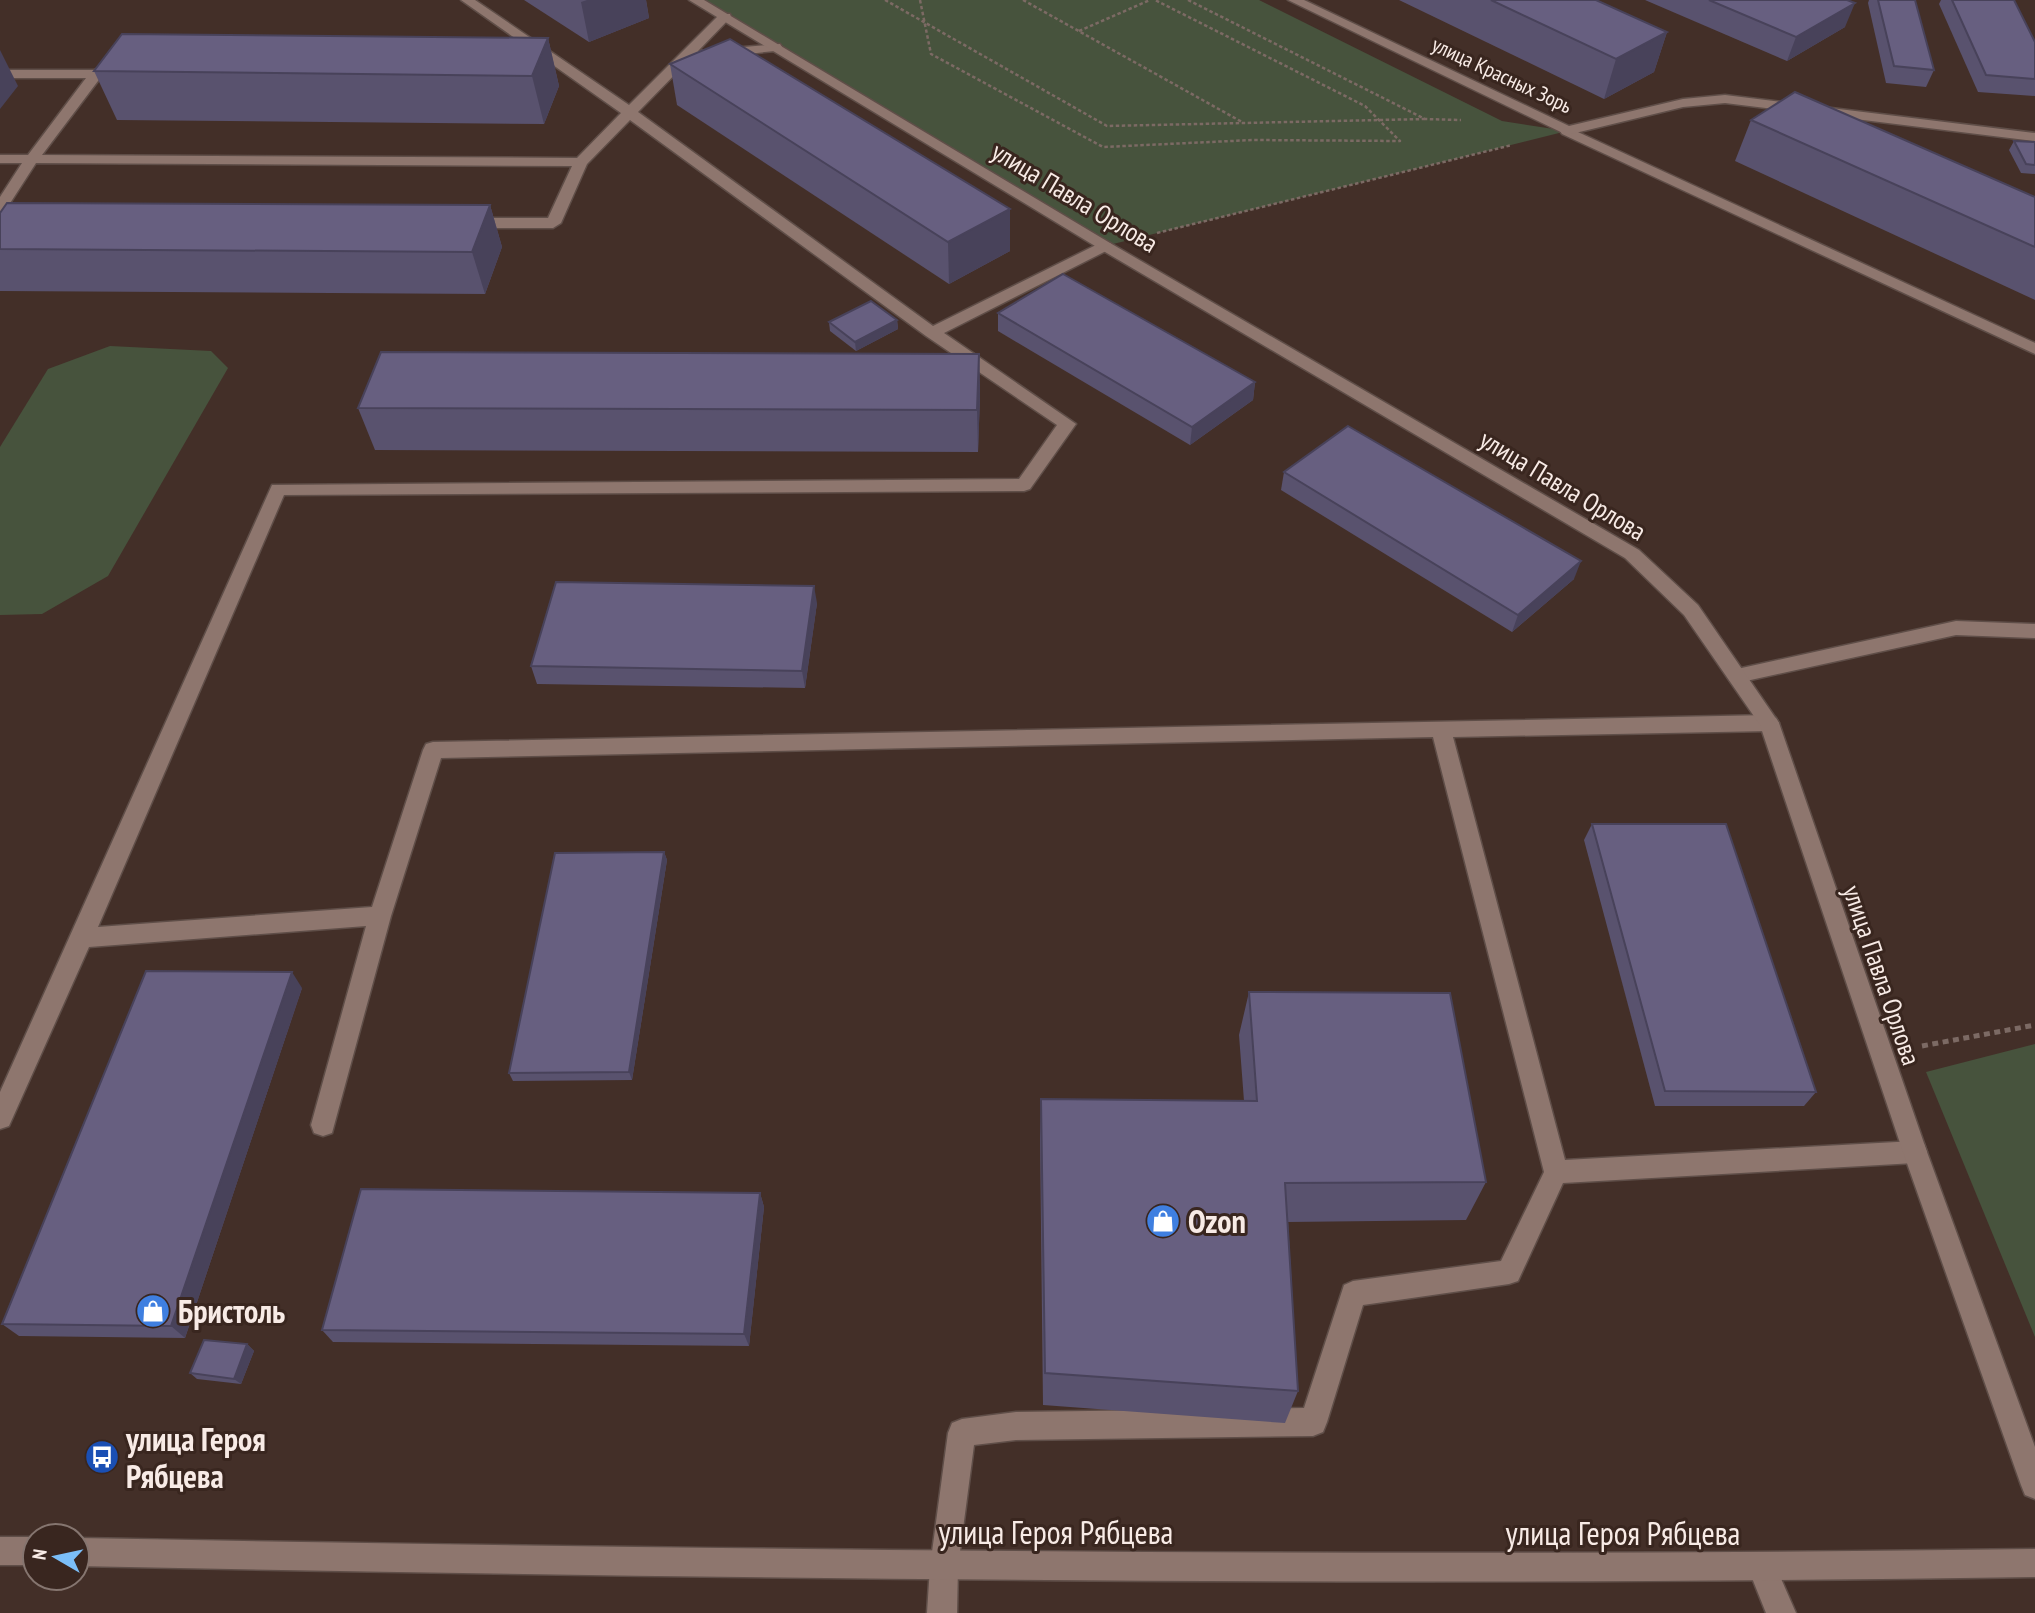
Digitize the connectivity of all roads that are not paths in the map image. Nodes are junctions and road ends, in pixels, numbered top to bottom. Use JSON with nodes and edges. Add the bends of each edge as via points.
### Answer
{"nodes":[{"id":1,"x":467,"y":0,"type":"edge"},
{"id":2,"x":695,"y":0,"type":"edge"},
{"id":3,"x":1294,"y":0,"type":"edge"},
{"id":4,"x":725,"y":18,"type":"junction"},
{"id":5,"x":775,"y":47,"type":"junction"},
{"id":6,"x":685,"y":56,"type":"junction"},
{"id":7,"x":135,"y":59,"type":"edge"},
{"id":8,"x":0,"y":74,"type":"edge"},
{"id":9,"x":96,"y":74,"type":"junction"},
{"id":10,"x":629,"y":113,"type":"junction"},
{"id":11,"x":1567,"y":131,"type":"junction"},
{"id":12,"x":2035,"y":137,"type":"edge"},
{"id":13,"x":0,"y":159,"type":"edge"},
{"id":14,"x":32,"y":159,"type":"junction"},
{"id":15,"x":581,"y":162,"type":"junction"},
{"id":16,"x":0,"y":208,"type":"edge"},
{"id":17,"x":456,"y":223,"type":"edge"},
{"id":18,"x":1105,"y":246,"type":"junction"},
{"id":19,"x":932,"y":333,"type":"junction"},
{"id":20,"x":2035,"y":349,"type":"edge"},
{"id":21,"x":2035,"y":631,"type":"edge"},
{"id":22,"x":1737,"y":676,"type":"junction"},
{"id":23,"x":1769,"y":723,"type":"junction"},
{"id":24,"x":1441,"y":731,"type":"junction"},
{"id":25,"x":380,"y":916,"type":"junction"},
{"id":26,"x":82,"y":938,"type":"junction"},
{"id":27,"x":6,"y":1090,"type":"edge"},
{"id":28,"x":0,"y":1118,"type":"edge"},
{"id":29,"x":323,"y":1125,"type":"dead end"},
{"id":30,"x":1915,"y":1152,"type":"junction"},
{"id":31,"x":1556,"y":1172,"type":"junction"},
{"id":32,"x":2035,"y":1485,"type":"edge"},
{"id":33,"x":0,"y":1551,"type":"edge"},
{"id":34,"x":21,"y":1551,"type":"edge"},
{"id":35,"x":91,"y":1552,"type":"edge"},
{"id":36,"x":2035,"y":1563,"type":"edge"},
{"id":37,"x":944,"y":1567,"type":"junction"},
{"id":38,"x":1762,"y":1568,"type":"junction"},
{"id":39,"x":942,"y":1613,"type":"edge"},
{"id":40,"x":1781,"y":1613,"type":"edge"}],
"edges":[{"from":1,"to":10,"type":"street"},
{"from":2,"to":4,"type":"street","name":"улица Павла Орлова"},
{"from":3,"to":11,"type":"street","name":"улица Красных Зорь"},
{"from":4,"to":5,"type":"street","name":"улица Павла Орлова"},
{"from":4,"to":6,"type":"street"},
{"from":5,"to":6,"type":"street"},
{"from":5,"to":18,"type":"street","name":"улица Павла Орлова"},
{"from":6,"to":10,"type":"street"},
{"from":7,"to":9,"type":"street"},
{"from":8,"to":9,"type":"street"},
{"from":9,"to":14,"type":"street"},
{"from":10,"to":15,"type":"street"},
{"from":10,"to":19,"type":"street"},
{"from":11,"to":12,"type":"street","name":"улица Красных Зорь","via":[[1683,103],[1725,99]]},
{"from":11,"to":20,"type":"street"},
{"from":13,"to":14,"type":"street"},
{"from":14,"to":15,"type":"street"},
{"from":14,"to":16,"type":"street"},
{"from":15,"to":17,"type":"street","via":[[553,223]]},
{"from":18,"to":19,"type":"street"},
{"from":18,"to":22,"type":"street","name":"улица Павла Орлова","via":[[1632,554],[1691,610]]},
{"from":19,"to":26,"type":"street","via":[[1068,424],[1024,485],[278,489]]},
{"from":21,"to":22,"type":"street","via":[[1956,628]]},
{"from":22,"to":23,"type":"street","name":"улица Павла Орлова"},
{"from":23,"to":24,"type":"street"},
{"from":23,"to":30,"type":"street","name":"улица Павла Орлова"},
{"from":24,"to":25,"type":"street","via":[[433,750]]},
{"from":24,"to":31,"type":"street"},
{"from":25,"to":26,"type":"street"},
{"from":25,"to":29,"type":"street"},
{"from":26,"to":27,"type":"street"},
{"from":27,"to":28,"type":"street"},
{"from":30,"to":31,"type":"street"},
{"from":30,"to":32,"type":"street","name":"улица Павла Орлова"},
{"from":31,"to":37,"type":"street","via":[[1509,1272],[1353,1294],[1313,1422],[1016,1426],[962,1433]]},
{"from":33,"to":34,"type":"street"},
{"from":35,"to":37,"type":"street","name":"улица Героя Рябцева"},
{"from":36,"to":38,"type":"street","name":"улица Героя Рябцева"},
{"from":37,"to":38,"type":"street","name":"улица Героя Рябцева"},
{"from":37,"to":39,"type":"street"},
{"from":38,"to":40,"type":"street"}]}
